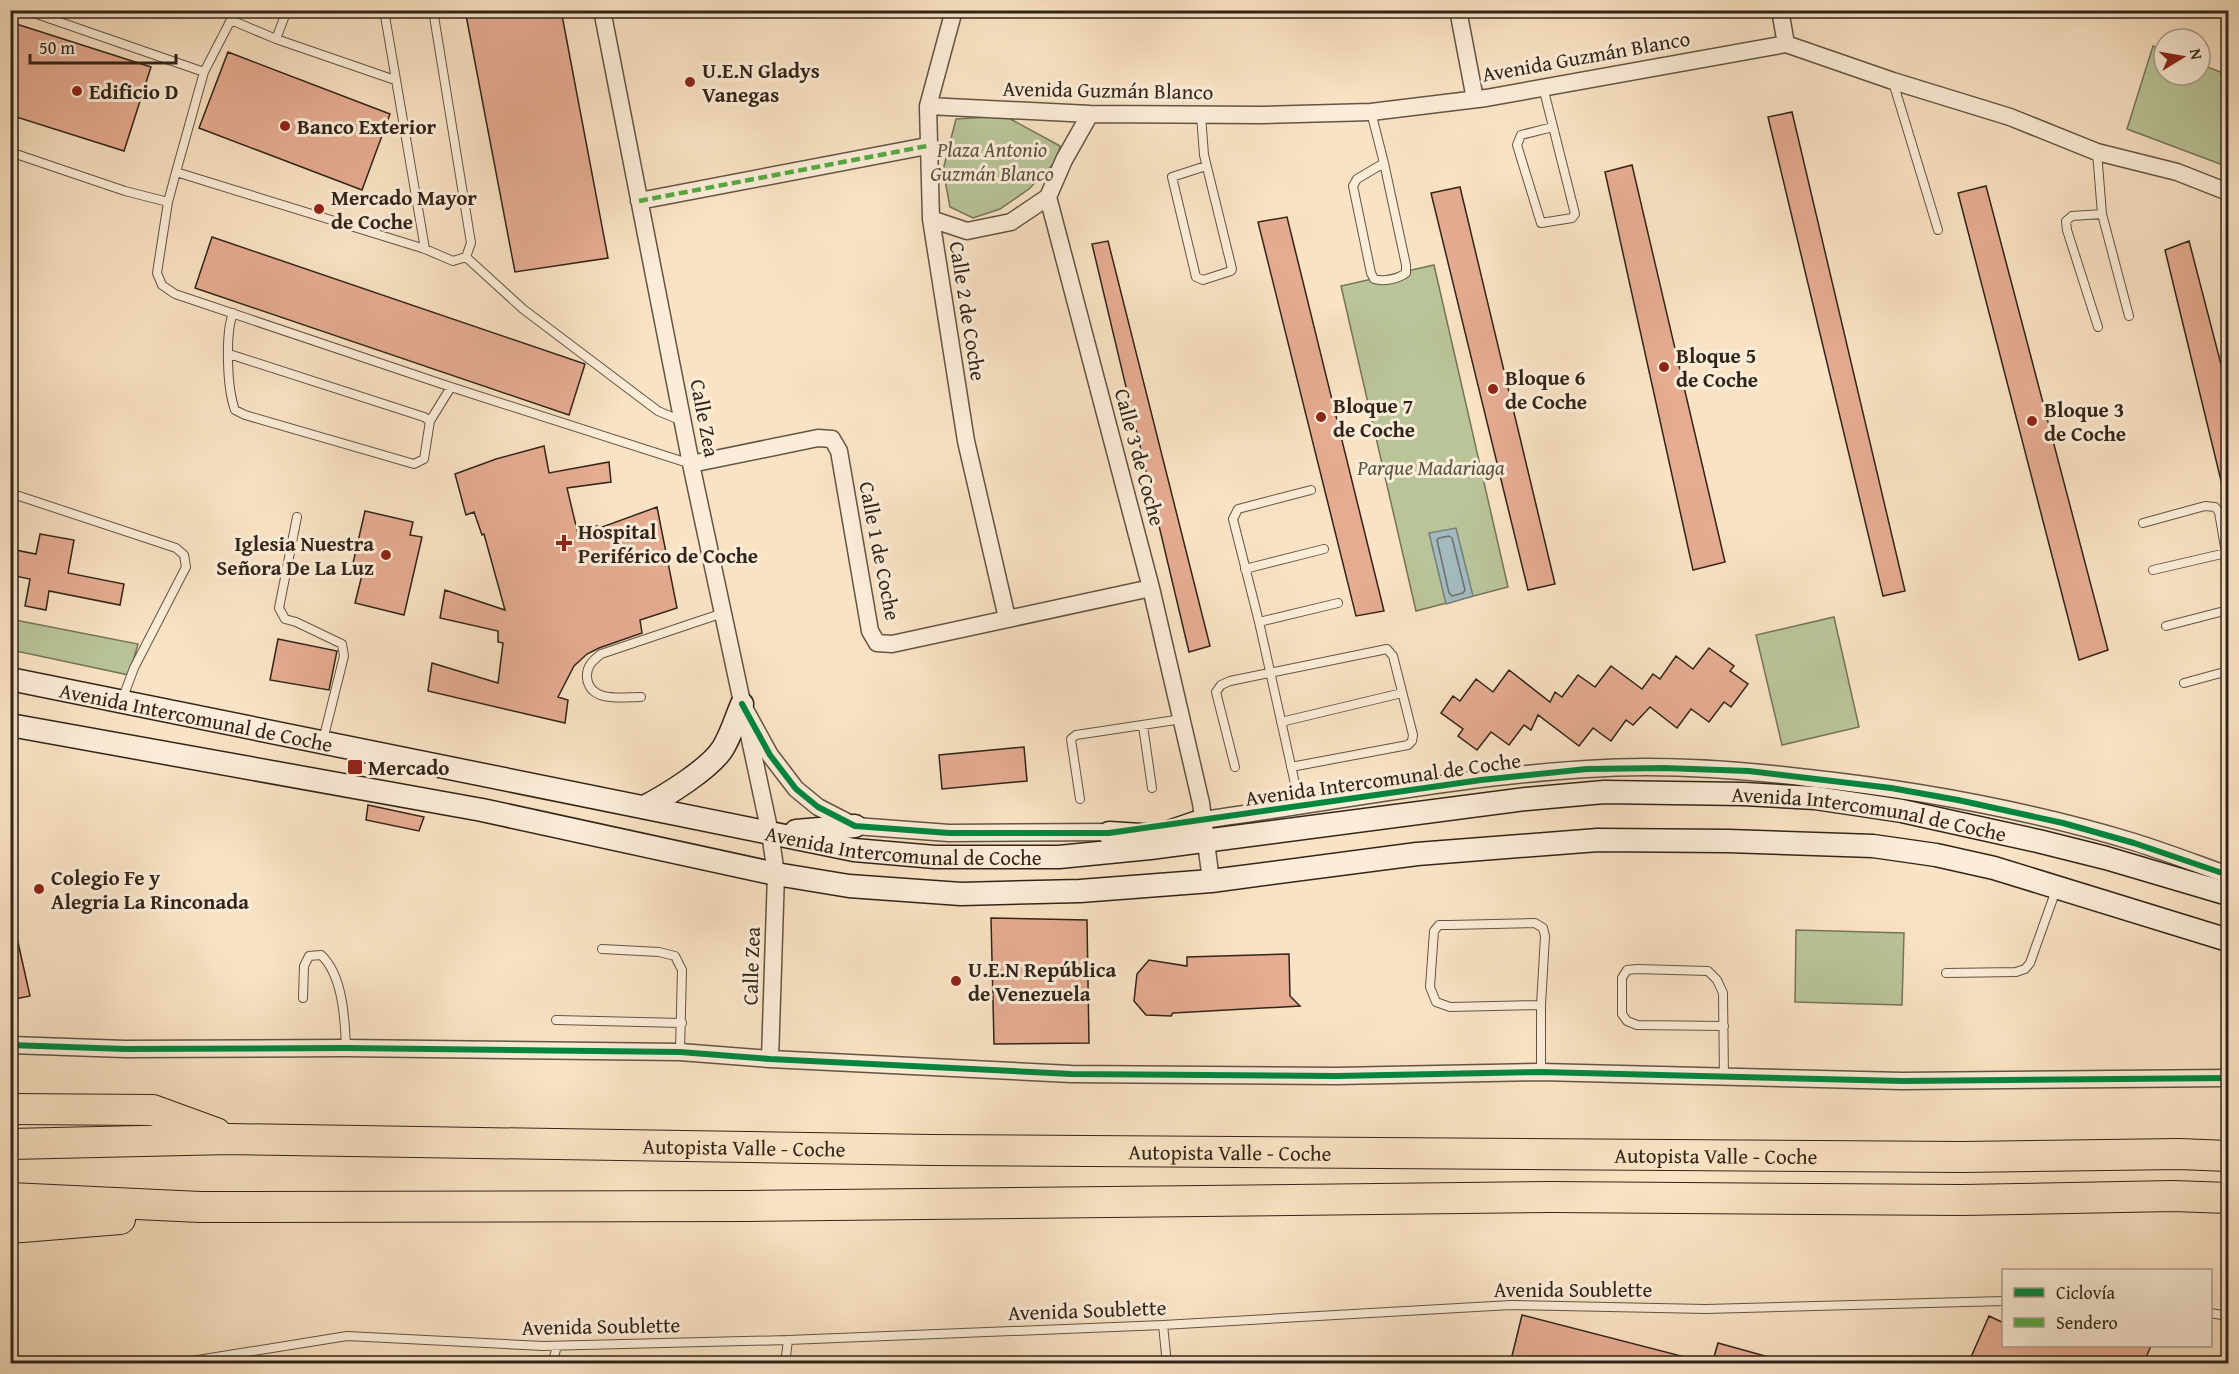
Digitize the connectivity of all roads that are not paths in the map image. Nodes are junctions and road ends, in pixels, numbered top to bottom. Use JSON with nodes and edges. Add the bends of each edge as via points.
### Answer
{"nodes":[{"id":1,"x":25,"y":10,"type":"edge"},
{"id":2,"x":236,"y":10,"type":"edge"},
{"id":3,"x":287,"y":10,"type":"edge"},
{"id":4,"x":384,"y":10,"type":"edge"},
{"id":5,"x":433,"y":10,"type":"edge"},
{"id":6,"x":602,"y":10,"type":"edge"},
{"id":7,"x":954,"y":10,"type":"edge"},
{"id":8,"x":1458,"y":10,"type":"edge"},
{"id":9,"x":1780,"y":10,"type":"edge"},
{"id":10,"x":231,"y":20,"type":"junction"},
{"id":11,"x":276,"y":39,"type":"junction"},
{"id":12,"x":1786,"y":44,"type":"junction"},
{"id":13,"x":204,"y":72,"type":"junction"},
{"id":14,"x":395,"y":81,"type":"junction"},
{"id":15,"x":1893,"y":81,"type":"junction"},
{"id":16,"x":1543,"y":87,"type":"junction"},
{"id":17,"x":1475,"y":99,"type":"junction"},
{"id":18,"x":928,"y":106,"type":"junction"},
{"id":19,"x":1371,"y":112,"type":"junction"},
{"id":20,"x":1090,"y":114,"type":"junction"},
{"id":21,"x":1201,"y":115,"type":"junction"},
{"id":22,"x":1553,"y":127,"type":"junction"},
{"id":23,"x":927,"y":146,"type":"junction"},
{"id":24,"x":10,"y":152,"type":"edge"},
{"id":25,"x":2097,"y":152,"type":"junction"},
{"id":26,"x":1384,"y":163,"type":"junction"},
{"id":27,"x":1206,"y":166,"type":"junction"},
{"id":28,"x":176,"y":172,"type":"junction"},
{"id":29,"x":2229,"y":192,"type":"edge"},
{"id":30,"x":1048,"y":196,"type":"junction"},
{"id":31,"x":639,"y":201,"type":"junction"},
{"id":32,"x":168,"y":202,"type":"junction"},
{"id":33,"x":2102,"y":214,"type":"junction"},
{"id":34,"x":931,"y":219,"type":"junction"},
{"id":35,"x":1938,"y":230,"type":"dead end"},
{"id":36,"x":425,"y":249,"type":"junction"},
{"id":37,"x":466,"y":257,"type":"junction"},
{"id":38,"x":233,"y":313,"type":"junction"},
{"id":39,"x":2129,"y":316,"type":"dead end"},
{"id":40,"x":2098,"y":327,"type":"dead end"},
{"id":41,"x":229,"y":354,"type":"junction"},
{"id":42,"x":451,"y":387,"type":"junction"},
{"id":43,"x":430,"y":421,"type":"junction"},
{"id":44,"x":683,"y":422,"type":"junction"},
{"id":45,"x":691,"y":464,"type":"junction"},
{"id":46,"x":1311,"y":490,"type":"dead end"},
{"id":47,"x":10,"y":493,"type":"edge"},
{"id":48,"x":297,"y":517,"type":"dead end"},
{"id":49,"x":2143,"y":523,"type":"dead end"},
{"id":50,"x":1324,"y":549,"type":"dead end"},
{"id":51,"x":2226,"y":554,"type":"junction"},
{"id":52,"x":2229,"y":565,"type":"edge"},
{"id":53,"x":1245,"y":568,"type":"junction"},
{"id":54,"x":2153,"y":570,"type":"dead end"},
{"id":55,"x":1151,"y":588,"type":"junction"},
{"id":56,"x":1338,"y":603,"type":"dead end"},
{"id":57,"x":2229,"y":610,"type":"edge"},
{"id":58,"x":723,"y":613,"type":"junction"},
{"id":59,"x":1007,"y":618,"type":"junction"},
{"id":60,"x":1259,"y":622,"type":"junction"},
{"id":61,"x":2166,"y":626,"type":"dead end"},
{"id":62,"x":2229,"y":671,"type":"edge"},
{"id":63,"x":1270,"y":674,"type":"junction"},
{"id":64,"x":10,"y":679,"type":"edge"},
{"id":65,"x":2184,"y":683,"type":"dead end"},
{"id":66,"x":1402,"y":693,"type":"junction"},
{"id":67,"x":641,"y":697,"type":"dead end"},
{"id":68,"x":122,"y":700,"type":"junction"},
{"id":69,"x":742,"y":704,"type":"junction"},
{"id":70,"x":1182,"y":719,"type":"junction"},
{"id":71,"x":1281,"y":722,"type":"junction"},
{"id":72,"x":10,"y":725,"type":"edge"},
{"id":73,"x":1143,"y":726,"type":"junction"},
{"id":74,"x":323,"y":741,"type":"junction"},
{"id":75,"x":1235,"y":767,"type":"dead end"},
{"id":76,"x":1291,"y":767,"type":"junction"},
{"id":77,"x":1152,"y":788,"type":"dead end"},
{"id":78,"x":1080,"y":799,"type":"dead end"},
{"id":79,"x":1300,"y":806,"type":"junction"},
{"id":80,"x":644,"y":807,"type":"junction"},
{"id":81,"x":855,"y":826,"type":"junction"},
{"id":82,"x":1205,"y":830,"type":"junction"},
{"id":83,"x":770,"y":833,"type":"junction"},
{"id":84,"x":1110,"y":842,"type":"junction"},
{"id":85,"x":776,"y":874,"type":"junction"},
{"id":86,"x":2229,"y":876,"type":"edge"},
{"id":87,"x":1211,"y":880,"type":"junction"},
{"id":88,"x":2057,"y":886,"type":"junction"},
{"id":89,"x":2229,"y":894,"type":"edge"},
{"id":90,"x":2229,"y":940,"type":"edge"},
{"id":91,"x":602,"y":949,"type":"dead end"},
{"id":92,"x":1946,"y":973,"type":"dead end"},
{"id":93,"x":303,"y":998,"type":"dead end"},
{"id":94,"x":1541,"y":1005,"type":"junction"},
{"id":95,"x":556,"y":1020,"type":"dead end"},
{"id":96,"x":682,"y":1023,"type":"junction"},
{"id":97,"x":1724,"y":1026,"type":"junction"},
{"id":98,"x":10,"y":1045,"type":"edge"},
{"id":99,"x":346,"y":1048,"type":"junction"},
{"id":100,"x":680,"y":1052,"type":"junction"},
{"id":101,"x":770,"y":1059,"type":"junction"},
{"id":102,"x":1541,"y":1072,"type":"junction"},
{"id":103,"x":1724,"y":1078,"type":"junction"},
{"id":104,"x":2229,"y":1078,"type":"edge"},
{"id":105,"x":10,"y":1108,"type":"edge"},
{"id":106,"x":230,"y":1139,"type":"junction"},
{"id":107,"x":10,"y":1144,"type":"edge"},
{"id":108,"x":2229,"y":1156,"type":"edge"},
{"id":109,"x":10,"y":1198,"type":"edge"},
{"id":110,"x":2229,"y":1198,"type":"edge"},
{"id":111,"x":252,"y":1207,"type":"junction"},
{"id":112,"x":10,"y":1228,"type":"edge"},
{"id":113,"x":2002,"y":1301,"type":"edge"},
{"id":114,"x":2212,"y":1313,"type":"edge"},
{"id":115,"x":2229,"y":1316,"type":"edge"},
{"id":116,"x":1163,"y":1325,"type":"junction"},
{"id":117,"x":788,"y":1340,"type":"junction"},
{"id":118,"x":557,"y":1346,"type":"junction"},
{"id":119,"x":173,"y":1364,"type":"edge"},
{"id":120,"x":552,"y":1364,"type":"edge"},
{"id":121,"x":785,"y":1364,"type":"edge"},
{"id":122,"x":1167,"y":1364,"type":"edge"}],
"edges":[{"from":1,"to":13,"type":"lane"},
{"from":2,"to":10,"type":"lane"},
{"from":3,"to":11,"type":"lane"},
{"from":4,"to":14,"type":"lane"},
{"from":5,"to":37,"type":"lane","via":[[471,243]]},
{"from":6,"to":31,"type":"street","name":"Calle Zea"},
{"from":7,"to":18,"type":"street","name":"Calle 2 de Coche"},
{"from":8,"to":17,"type":"street"},
{"from":9,"to":12,"type":"street"},
{"from":10,"to":11,"type":"lane"},
{"from":10,"to":13,"type":"lane"},
{"from":11,"to":14,"type":"lane"},
{"from":12,"to":15,"type":"street","name":"Avenida Guzmán Blanco"},
{"from":12,"to":16,"type":"street","name":"Avenida Guzmán Blanco"},
{"from":13,"to":28,"type":"lane"},
{"from":14,"to":36,"type":"lane"},
{"from":15,"to":25,"type":"street","name":"Avenida Guzmán Blanco","via":[[2010,117]]},
{"from":15,"to":35,"type":"lane"},
{"from":16,"to":17,"type":"street","name":"Avenida Guzmán Blanco"},
{"from":16,"to":22,"type":"lane"},
{"from":17,"to":19,"type":"street","name":"Avenida Guzmán Blanco"},
{"from":18,"to":20,"type":"street","name":"Avenida Guzmán Blanco"},
{"from":18,"to":23,"type":"street","name":"Calle 2 de Coche"},
{"from":19,"to":21,"type":"street","name":"Avenida Guzmán Blanco"},
{"from":19,"to":26,"type":"lane"},
{"from":20,"to":21,"type":"street","name":"Avenida Guzmán Blanco"},
{"from":20,"to":30,"type":"street"},
{"from":21,"to":27,"type":"lane"},
{"from":22,"to":22,"type":"lane","via":[[1575,214],[1572,218],[1541,223],[1517,145],[1521,135]]},
{"from":23,"to":31,"type":"street"},
{"from":23,"to":34,"type":"street","name":"Calle 2 de Coche"},
{"from":24,"to":32,"type":"lane"},
{"from":25,"to":29,"type":"street","name":"Avenida Guzmán Blanco","via":[[2177,172]]},
{"from":25,"to":33,"type":"lane"},
{"from":26,"to":26,"type":"lane","via":[[1406,273],[1381,281],[1371,273],[1353,186],[1357,178]]},
{"from":27,"to":27,"type":"lane","via":[[1232,268],[1203,280],[1196,277],[1172,177]]},
{"from":28,"to":32,"type":"lane"},
{"from":28,"to":36,"type":"lane"},
{"from":30,"to":34,"type":"street","via":[[1011,222],[967,231]]},
{"from":30,"to":55,"type":"street","name":"Calle 3 de Coche"},
{"from":31,"to":44,"type":"street","name":"Calle Zea"},
{"from":32,"to":38,"type":"lane","via":[[157,273],[162,285],[175,294]]},
{"from":33,"to":39,"type":"lane"},
{"from":33,"to":40,"type":"lane","via":[[2072,216],[2066,221]]},
{"from":34,"to":59,"type":"street","name":"Calle 2 de Coche","via":[[966,441]]},
{"from":36,"to":37,"type":"lane","via":[[453,261]]},
{"from":37,"to":44,"type":"lane","via":[[523,309],[658,411]]},
{"from":38,"to":41,"type":"lane","via":[[228,326]]},
{"from":38,"to":42,"type":"lane"},
{"from":41,"to":43,"type":"lane"},
{"from":41,"to":43,"type":"lane","via":[[232,401],[235,410],[245,415],[414,464],[424,459]]},
{"from":42,"to":43,"type":"lane"},
{"from":42,"to":45,"type":"lane"},
{"from":44,"to":45,"type":"street","name":"Calle Zea"},
{"from":45,"to":58,"type":"street","name":"Calle Zea"},
{"from":45,"to":59,"type":"street","name":"Calle 1 de Coche","via":[[818,438],[832,439],[839,451],[870,631],[877,643],[891,644]]},
{"from":46,"to":53,"type":"lane","via":[[1238,509],[1233,519]]},
{"from":47,"to":68,"type":"lane","via":[[176,548],[184,555],[186,567],[134,668]]},
{"from":48,"to":74,"type":"lane","via":[[279,608],[285,618],[342,644],[344,656]]},
{"from":49,"to":51,"type":"lane","via":[[2215,507]]},
{"from":50,"to":53,"type":"lane"},
{"from":51,"to":52,"type":"lane"},
{"from":51,"to":54,"type":"lane"},
{"from":53,"to":60,"type":"lane"},
{"from":55,"to":59,"type":"street","name":"Calle 1 de Coche"},
{"from":55,"to":70,"type":"street","name":"Calle 3 de Coche"},
{"from":56,"to":60,"type":"lane"},
{"from":57,"to":61,"type":"lane"},
{"from":58,"to":67,"type":"lane","via":[[601,654],[590,664],[586,672],[588,686],[597,694]]},
{"from":58,"to":69,"type":"street","name":"Calle Zea"},
{"from":60,"to":63,"type":"lane"},
{"from":62,"to":65,"type":"lane"},
{"from":63,"to":66,"type":"lane","via":[[1387,649],[1393,656]]},
{"from":63,"to":71,"type":"lane"},
{"from":63,"to":75,"type":"lane","via":[[1230,681],[1216,692]]},
{"from":64,"to":68,"type":"main road","name":"Avenida Intercomunal de Coche"},
{"from":66,"to":71,"type":"lane"},
{"from":66,"to":76,"type":"lane","via":[[1413,735],[1408,745]]},
{"from":68,"to":74,"type":"main road","name":"Avenida Intercomunal de Coche"},
{"from":69,"to":80,"type":"main road","via":[[722,749],[681,785]]},
{"from":69,"to":81,"type":"street","via":[[770,755],[796,789],[818,807]]},
{"from":69,"to":83,"type":"street","name":"Calle Zea"},
{"from":70,"to":73,"type":"lane"},
{"from":70,"to":82,"type":"street","name":"Calle 3 de Coche"},
{"from":71,"to":76,"type":"lane"},
{"from":72,"to":85,"type":"main road","name":"Avenida Intercomunal de Coche","via":[[482,810]]},
{"from":73,"to":77,"type":"lane"},
{"from":73,"to":78,"type":"lane","via":[[1083,733],[1071,739]]},
{"from":74,"to":80,"type":"main road","name":"Avenida Intercomunal de Coche"},
{"from":76,"to":79,"type":"lane"},
{"from":79,"to":82,"type":"street","name":"Avenida Intercomunal de Coche"},
{"from":79,"to":86,"type":"street","name":"Avenida Intercomunal de Coche","via":[[1587,769],[1749,771],[1970,802],[2134,843]]},
{"from":80,"to":83,"type":"main road","name":"Avenida Intercomunal de Coche"},
{"from":81,"to":83,"type":"main road"},
{"from":81,"to":84,"type":"street","name":"Avenida Intercomunal de Coche"},
{"from":82,"to":84,"type":"main road","name":"Avenida Intercomunal de Coche"},
{"from":82,"to":84,"type":"main road"},
{"from":82,"to":87,"type":"street","name":"Calle 3 de Coche"},
{"from":82,"to":89,"type":"main road","name":"Avenida Intercomunal de Coche","via":[[1604,792],[1815,798],[1902,811],[2038,841]]},
{"from":83,"to":84,"type":"main road","name":"Avenida Intercomunal de Coche","via":[[854,850],[935,857],[1059,857]]},
{"from":83,"to":85,"type":"street","name":"Calle Zea"},
{"from":85,"to":87,"type":"main road","name":"Avenida Intercomunal de Coche","via":[[849,886],[961,894],[1080,891]]},
{"from":85,"to":101,"type":"street","name":"Calle Zea"},
{"from":87,"to":88,"type":"main road","name":"Avenida Intercomunal de Coche","via":[[1417,854],[1621,840],[1873,846],[1936,855]]},
{"from":88,"to":90,"type":"main road","name":"Avenida Intercomunal de Coche"},
{"from":88,"to":92,"type":"lane","via":[[2025,969]]},
{"from":91,"to":96,"type":"lane","via":[[675,956],[682,970]]},
{"from":93,"to":99,"type":"lane","via":[[304,966],[309,956],[321,955],[336,977]]},
{"from":94,"to":94,"type":"lane","via":[[1543,928],[1535,923],[1439,925],[1434,931],[1430,987],[1436,1002],[1450,1007]]},
{"from":94,"to":102,"type":"lane"},
{"from":95,"to":96,"type":"lane"},
{"from":96,"to":100,"type":"lane"},
{"from":97,"to":97,"type":"lane","via":[[1723,993],[1708,971],[1627,970],[1622,978],[1622,1014],[1627,1021],[1637,1025]]},
{"from":97,"to":103,"type":"lane"},
{"from":98,"to":99,"type":"street"},
{"from":99,"to":100,"type":"street"},
{"from":100,"to":101,"type":"street"},
{"from":101,"to":102,"type":"street","via":[[1071,1074],[1336,1076]]},
{"from":102,"to":103,"type":"street"},
{"from":103,"to":104,"type":"street"},
{"from":105,"to":106,"type":"highway","via":[[153,1110]]},
{"from":106,"to":107,"type":"highway","name":"Autopista Valle - Coche"},
{"from":106,"to":108,"type":"highway","name":"Autopista Valle - Coche","via":[[932,1150]]},
{"from":109,"to":111,"type":"highway"},
{"from":110,"to":111,"type":"highway","name":"Autopista Valle - Coche","via":[[1552,1197]]},
{"from":111,"to":112,"type":"highway"},
{"from":113,"to":116,"type":"lane","name":"Avenida Soublette","via":[[1706,1309],[1511,1305]]},
{"from":114,"to":115,"type":"lane"},
{"from":116,"to":117,"type":"lane","name":"Avenida Soublette"},
{"from":116,"to":122,"type":"lane"},
{"from":117,"to":118,"type":"lane","name":"Avenida Soublette"},
{"from":117,"to":121,"type":"lane"},
{"from":118,"to":119,"type":"lane","name":"Avenida Soublette","via":[[347,1336]]},
{"from":118,"to":120,"type":"lane"}]}
